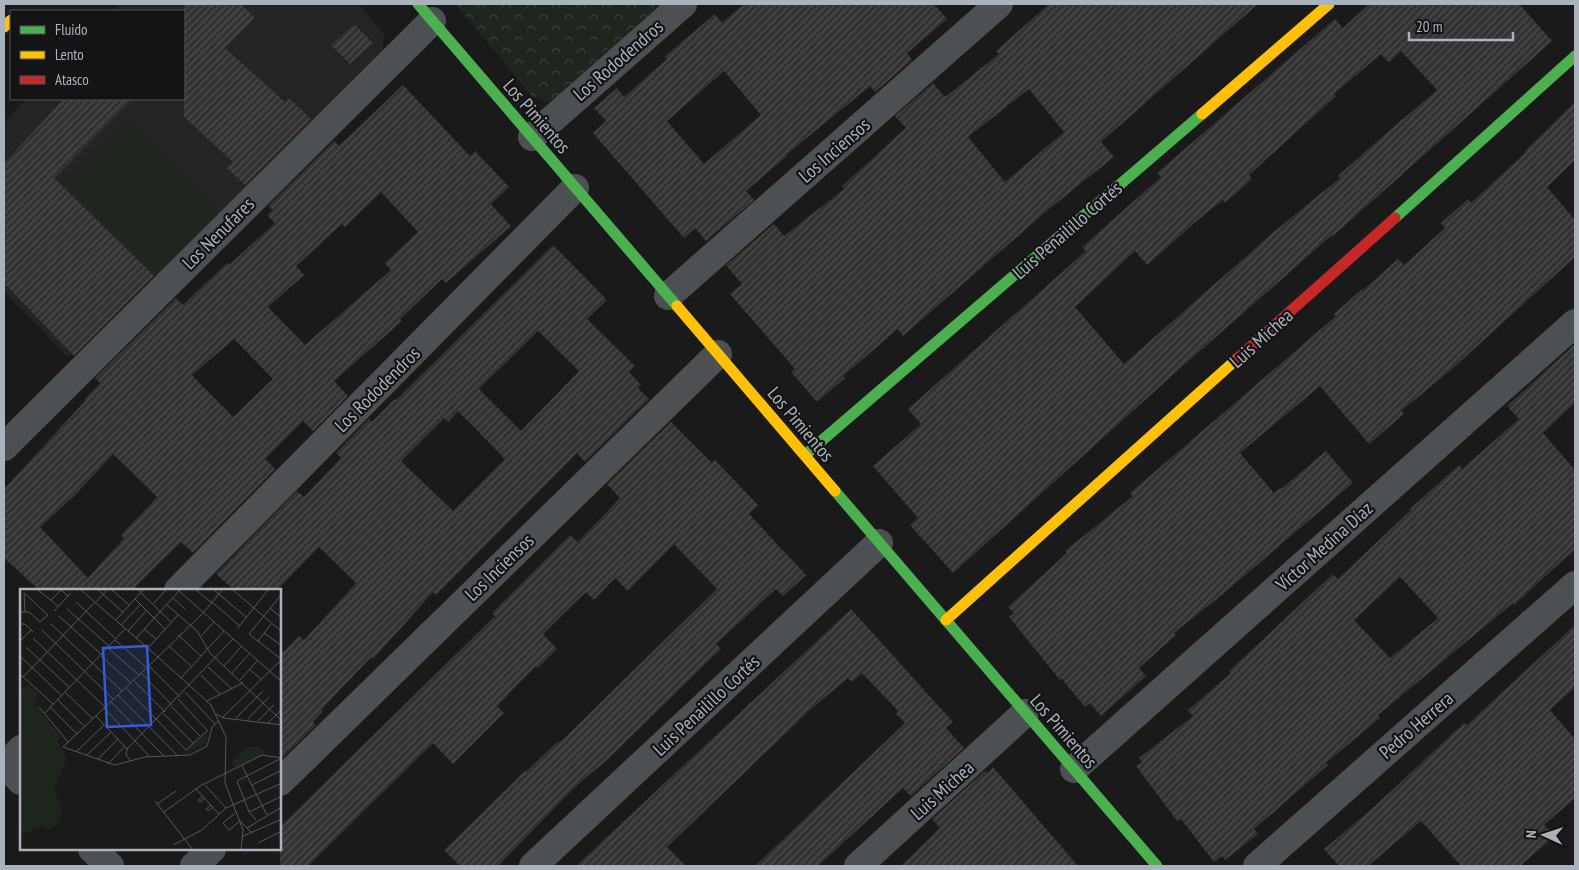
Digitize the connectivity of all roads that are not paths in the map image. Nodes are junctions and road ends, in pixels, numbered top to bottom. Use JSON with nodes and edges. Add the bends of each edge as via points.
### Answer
{"nodes":[{"id":1,"x":682,"y":4,"type":"edge"},
{"id":2,"x":1000,"y":4,"type":"edge"},
{"id":3,"x":1329,"y":4,"type":"edge"},
{"id":4,"x":425,"y":12,"type":"edge"},
{"id":5,"x":1575,"y":56,"type":"edge"},
{"id":6,"x":532,"y":137,"type":"junction"},
{"id":7,"x":575,"y":188,"type":"junction"},
{"id":8,"x":668,"y":296,"type":"junction"},
{"id":9,"x":1575,"y":323,"type":"edge"},
{"id":10,"x":718,"y":354,"type":"junction"},
{"id":11,"x":4,"y":446,"type":"edge"},
{"id":12,"x":804,"y":455,"type":"junction"},
{"id":13,"x":879,"y":543,"type":"junction"},
{"id":14,"x":1575,"y":585,"type":"edge"},
{"id":15,"x":179,"y":589,"type":"edge"},
{"id":16,"x":946,"y":620,"type":"junction"},
{"id":17,"x":1025,"y":713,"type":"junction"},
{"id":18,"x":1074,"y":769,"type":"junction"},
{"id":19,"x":281,"y":781,"type":"edge"},
{"id":20,"x":93,"y":850,"type":"edge"},
{"id":21,"x":211,"y":850,"type":"edge"},
{"id":22,"x":110,"y":866,"type":"edge"},
{"id":23,"x":194,"y":866,"type":"edge"},
{"id":24,"x":533,"y":866,"type":"edge"},
{"id":25,"x":858,"y":866,"type":"edge"},
{"id":26,"x":1157,"y":866,"type":"edge"},
{"id":27,"x":1256,"y":866,"type":"edge"}],
"edges":[{"from":1,"to":6,"type":"street","name":"Los Rododendros"},
{"from":2,"to":8,"type":"street","name":"Los Inciensos"},
{"from":3,"to":12,"type":"street","name":"Luis Penailillo Cortés"},
{"from":4,"to":6,"type":"street","name":"Los Pimientos"},
{"from":4,"to":11,"type":"street","name":"Los Nenufares"},
{"from":5,"to":16,"type":"street","name":"Luis Michea"},
{"from":6,"to":7,"type":"street","name":"Los Pimientos"},
{"from":7,"to":8,"type":"street","name":"Los Pimientos"},
{"from":7,"to":15,"type":"street","name":"Los Rododendros"},
{"from":8,"to":10,"type":"street","name":"Los Pimientos"},
{"from":9,"to":18,"type":"street","name":"Víctor Medina Díaz"},
{"from":10,"to":12,"type":"street","name":"Los Pimientos"},
{"from":10,"to":19,"type":"street","name":"Los Inciensos"},
{"from":12,"to":13,"type":"street","name":"Los Pimientos"},
{"from":13,"to":16,"type":"street","name":"Los Pimientos"},
{"from":13,"to":24,"type":"street","name":"Luis Penailillo Cortés"},
{"from":14,"to":27,"type":"street","name":"Pedro Herrera"},
{"from":16,"to":17,"type":"street","name":"Los Pimientos"},
{"from":17,"to":18,"type":"street","name":"Los Pimientos"},
{"from":17,"to":25,"type":"street","name":"Luis Michea"},
{"from":18,"to":26,"type":"street","name":"Los Pimientos"},
{"from":20,"to":22,"type":"street"},
{"from":21,"to":23,"type":"street"}]}
